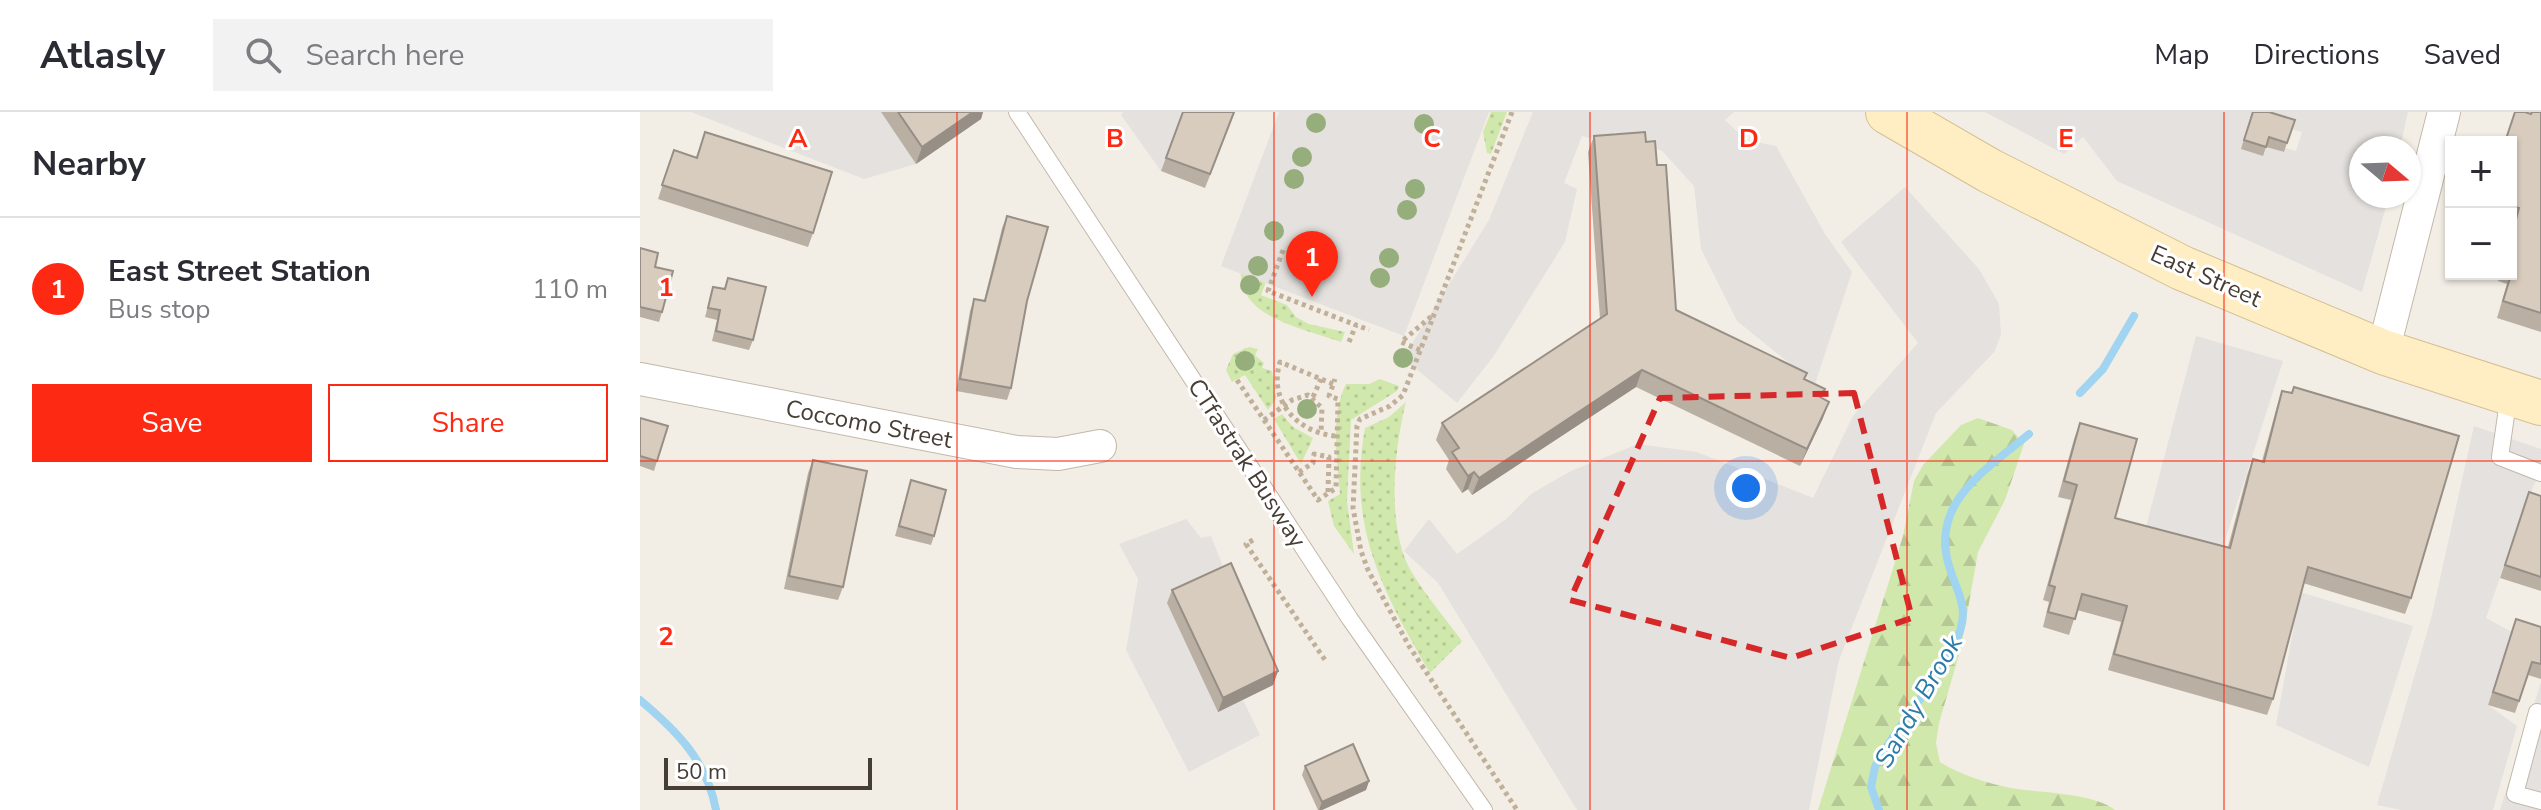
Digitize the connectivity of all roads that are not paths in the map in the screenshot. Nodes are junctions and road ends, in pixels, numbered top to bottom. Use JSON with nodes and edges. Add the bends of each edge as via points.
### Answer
{"nodes":[{"id":1,"x":1017,"y":112,"type":"edge"},
{"id":2,"x":1888,"y":112,"type":"edge"},
{"id":3,"x":2444,"y":112,"type":"edge"},
{"id":4,"x":2383,"y":352,"type":"junction"},
{"id":5,"x":640,"y":379,"type":"edge"},
{"id":6,"x":2525,"y":398,"type":"edge"},
{"id":7,"x":1100,"y":446,"type":"dead end"},
{"id":8,"x":2541,"y":473,"type":"edge"},
{"id":9,"x":2540,"y":709,"type":"edge"},
{"id":10,"x":2541,"y":801,"type":"edge"},
{"id":11,"x":1484,"y":810,"type":"edge"}],
"edges":[{"from":1,"to":11,"type":"lane","name":"CTfastrak Busway","via":[[1342,606]]},
{"from":2,"to":4,"type":"main road","name":"East Street","via":[[1990,171],[2182,268]]},
{"from":3,"to":4,"type":"street"},
{"from":4,"to":6,"type":"main road","name":"East Street"},
{"from":5,"to":7,"type":"street","name":"Coccomo Street","via":[[1017,452],[1058,454]]},
{"from":6,"to":8,"type":"lane","via":[[2500,457]]},
{"from":9,"to":10,"type":"lane","via":[[2515,794]]}]}
